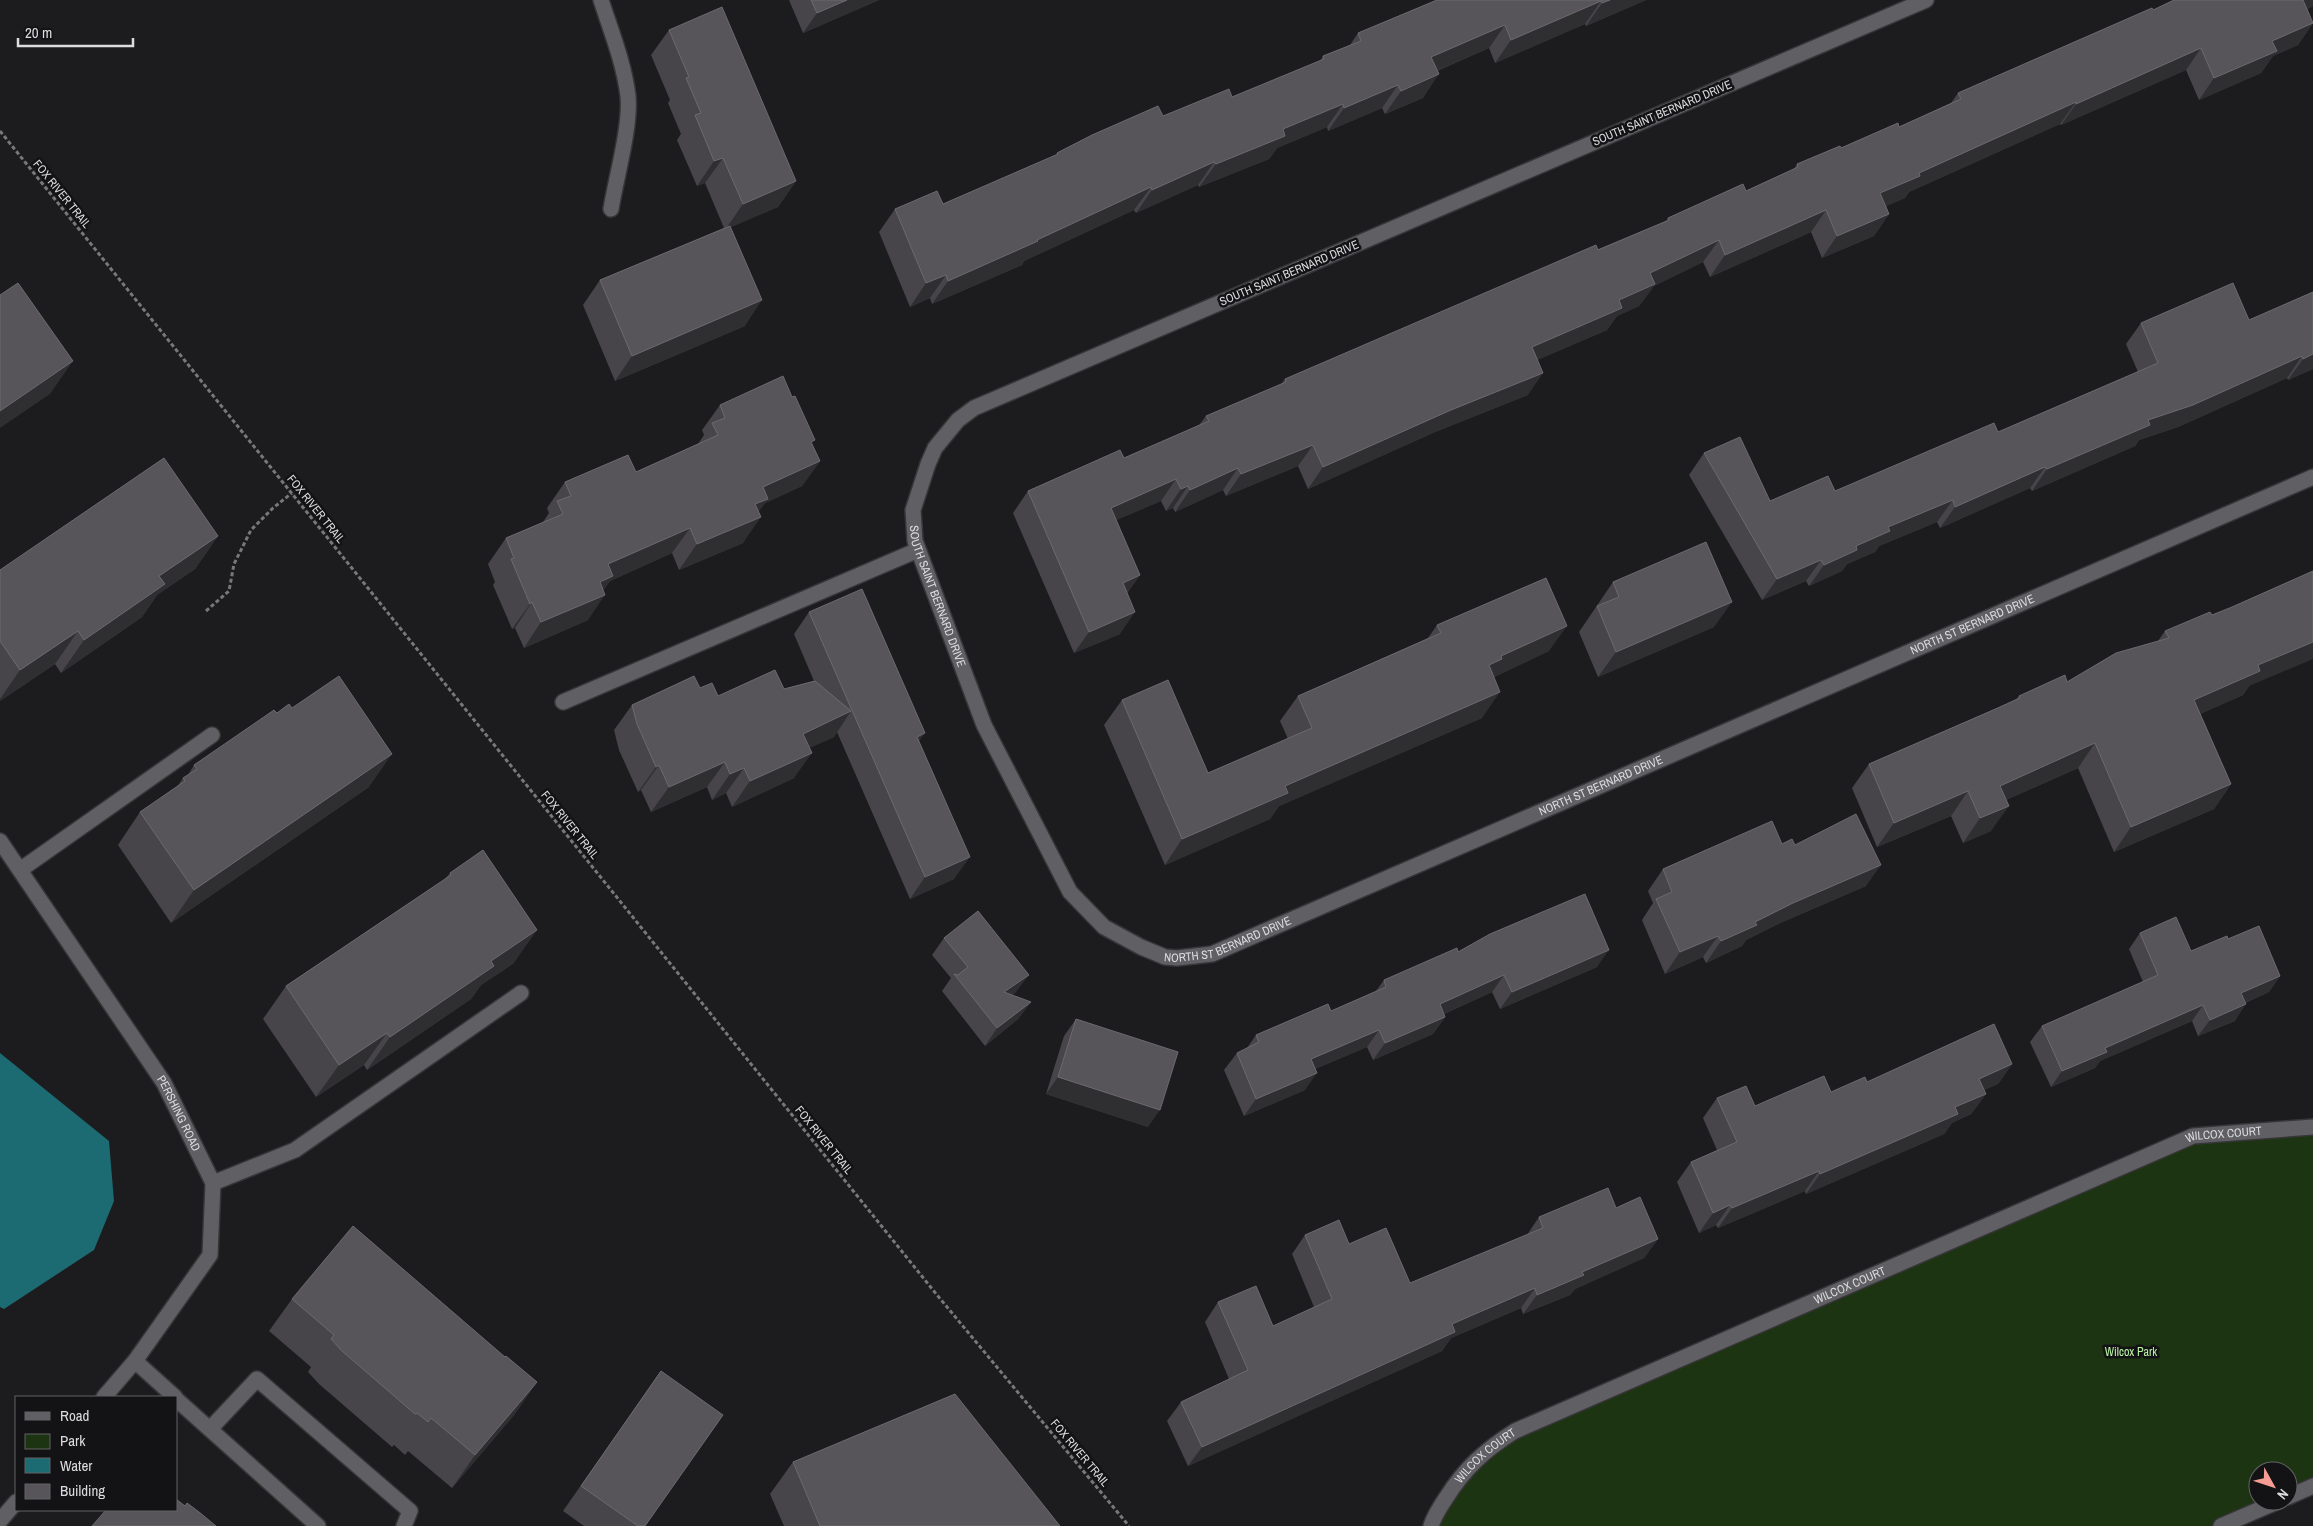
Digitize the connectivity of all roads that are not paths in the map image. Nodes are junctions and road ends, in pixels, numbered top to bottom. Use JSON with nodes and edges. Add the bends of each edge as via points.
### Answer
{"nodes":[{"id":1,"x":601,"y":0,"type":"edge"},
{"id":2,"x":1926,"y":0,"type":"edge"},
{"id":3,"x":611,"y":209,"type":"dead end"},
{"id":4,"x":2313,"y":477,"type":"edge"},
{"id":5,"x":918,"y":550,"type":"junction"},
{"id":6,"x":563,"y":702,"type":"dead end"},
{"id":7,"x":984,"y":725,"type":"joint"},
{"id":8,"x":212,"y":735,"type":"dead end"},
{"id":9,"x":0,"y":841,"type":"edge"},
{"id":10,"x":20,"y":870,"type":"junction"},
{"id":11,"x":521,"y":993,"type":"dead end"},
{"id":12,"x":2313,"y":1127,"type":"edge"},
{"id":13,"x":213,"y":1183,"type":"junction"},
{"id":14,"x":135,"y":1361,"type":"junction"},
{"id":15,"x":105,"y":1396,"type":"edge"},
{"id":16,"x":173,"y":1396,"type":"edge"},
{"id":17,"x":178,"y":1401,"type":"edge"},
{"id":18,"x":210,"y":1430,"type":"junction"},
{"id":19,"x":2313,"y":1486,"type":"edge"},
{"id":20,"x":2298,"y":1493,"type":"edge"},
{"id":21,"x":15,"y":1503,"type":"edge"},
{"id":22,"x":2256,"y":1511,"type":"edge"},
{"id":23,"x":0,"y":1521,"type":"edge"},
{"id":24,"x":318,"y":1526,"type":"edge"},
{"id":25,"x":404,"y":1526,"type":"edge"},
{"id":26,"x":1431,"y":1526,"type":"edge"},
{"id":27,"x":2221,"y":1526,"type":"edge"}],
"edges":[{"from":1,"to":3,"type":"street","via":[[628,97]]},
{"from":2,"to":5,"type":"street","name":"SOUTH SAINT BERNARD DRIVE","via":[[974,408],[958,420],[935,448],[928,464],[913,510]]},
{"from":4,"to":7,"type":"street","name":"NORTH ST BERNARD DRIVE","via":[[1212,954],[1165,957],[1104,927],[1070,892]]},
{"from":5,"to":6,"type":"street"},
{"from":5,"to":7,"type":"street","name":"SOUTH SAINT BERNARD DRIVE"},
{"from":8,"to":10,"type":"street"},
{"from":9,"to":10,"type":"street","name":"PERSHING ROAD"},
{"from":10,"to":13,"type":"street","name":"PERSHING ROAD","via":[[164,1083]]},
{"from":11,"to":13,"type":"street","via":[[296,1150]]},
{"from":12,"to":26,"type":"street","name":"WILCOX COURT","via":[[2193,1136],[1515,1431],[1488,1449],[1460,1476]]},
{"from":13,"to":14,"type":"street","name":"PERSHING ROAD","via":[[210,1255]]},
{"from":14,"to":15,"type":"street","name":"PERSHING ROAD"},
{"from":14,"to":16,"type":"street"},
{"from":17,"to":18,"type":"street"},
{"from":18,"to":24,"type":"street"},
{"from":18,"to":25,"type":"street","via":[[257,1379],[410,1511]]},
{"from":19,"to":20,"type":"street"},
{"from":21,"to":23,"type":"street"},
{"from":22,"to":27,"type":"street"}]}
